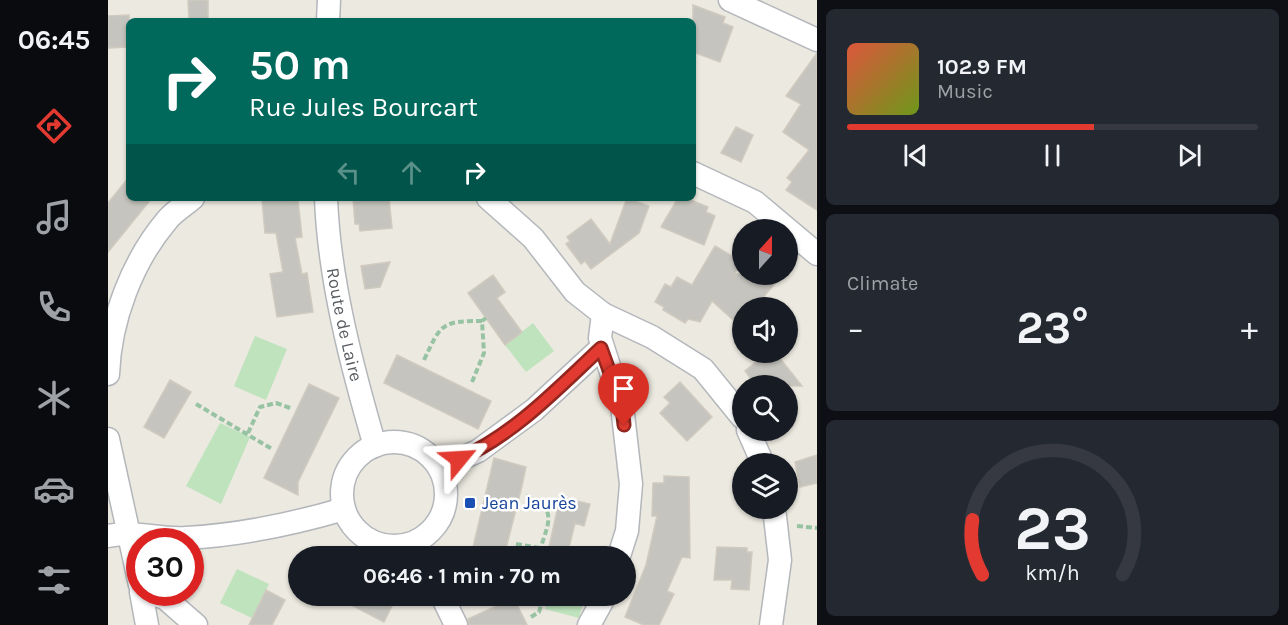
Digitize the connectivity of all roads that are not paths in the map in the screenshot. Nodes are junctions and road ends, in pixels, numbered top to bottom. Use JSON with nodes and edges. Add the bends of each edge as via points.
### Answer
{"nodes":[{"id":1,"x":328,"y":0,"type":"edge"},
{"id":2,"x":730,"y":0,"type":"edge"},
{"id":3,"x":328,"y":18,"type":"edge"},
{"id":4,"x":817,"y":40,"type":"edge"},
{"id":5,"x":696,"y":174,"type":"edge"},
{"id":6,"x":189,"y":201,"type":"edge"},
{"id":7,"x":326,"y":201,"type":"edge"},
{"id":8,"x":491,"y":201,"type":"edge"},
{"id":9,"x":817,"y":254,"type":"edge"},
{"id":10,"x":603,"y":314,"type":"junction"},
{"id":11,"x":601,"y":348,"type":"junction"},
{"id":12,"x":108,"y":374,"type":"edge"},
{"id":13,"x":732,"y":405,"type":"edge"},
{"id":14,"x":108,"y":439,"type":"edge"},
{"id":15,"x":375,"y":446,"type":"junction"},
{"id":16,"x":440,"y":468,"type":"junction"},
{"id":17,"x":344,"y":509,"type":"junction"},
{"id":18,"x":775,"y":519,"type":"edge"},
{"id":19,"x":118,"y":534,"type":"edge"},
{"id":20,"x":390,"y":546,"type":"edge"},
{"id":21,"x":422,"y":546,"type":"edge"},
{"id":22,"x":622,"y":546,"type":"edge"},
{"id":23,"x":126,"y":553,"type":"edge"},
{"id":24,"x":145,"y":606,"type":"edge"},
{"id":25,"x":174,"y":606,"type":"edge"},
{"id":26,"x":447,"y":606,"type":"edge"},
{"id":27,"x":599,"y":606,"type":"edge"},
{"id":28,"x":147,"y":625,"type":"edge"},
{"id":29,"x":196,"y":625,"type":"edge"},
{"id":30,"x":456,"y":625,"type":"edge"},
{"id":31,"x":589,"y":625,"type":"edge"},
{"id":32,"x":771,"y":625,"type":"edge"}],
"edges":[{"from":1,"to":3,"type":"street"},
{"from":2,"to":4,"type":"street"},
{"from":5,"to":9,"type":"street","via":[[755,202]]},
{"from":6,"to":12,"type":"street","via":[[168,219],[142,258],[120,304]]},
{"from":7,"to":15,"type":"street","name":"Route de Laire","via":[[352,368]]},
{"from":8,"to":10,"type":"street","via":[[532,238],[575,292]]},
{"from":10,"to":11,"type":"street"},
{"from":10,"to":13,"type":"street","via":[[652,337],[703,369]]},
{"from":11,"to":16,"type":"street","via":[[534,410],[478,451]]},
{"from":11,"to":22,"type":"street","via":[[622,406],[631,484]]},
{"from":14,"to":19,"type":"street"},
{"from":15,"to":16,"type":"street","via":[[404,443],[430,456]]},
{"from":15,"to":17,"type":"street","via":[[351,465],[342,494]]},
{"from":16,"to":21,"type":"street","via":[[446,484],[446,501],[441,518]]},
{"from":17,"to":19,"type":"street","via":[[291,525],[183,539]]},
{"from":17,"to":20,"type":"street","via":[[365,538]]},
{"from":18,"to":32,"type":"street","via":[[780,560]]},
{"from":19,"to":23,"type":"street"},
{"from":24,"to":28,"type":"street"},
{"from":25,"to":29,"type":"street"},
{"from":26,"to":30,"type":"street"},
{"from":27,"to":31,"type":"street"}]}
